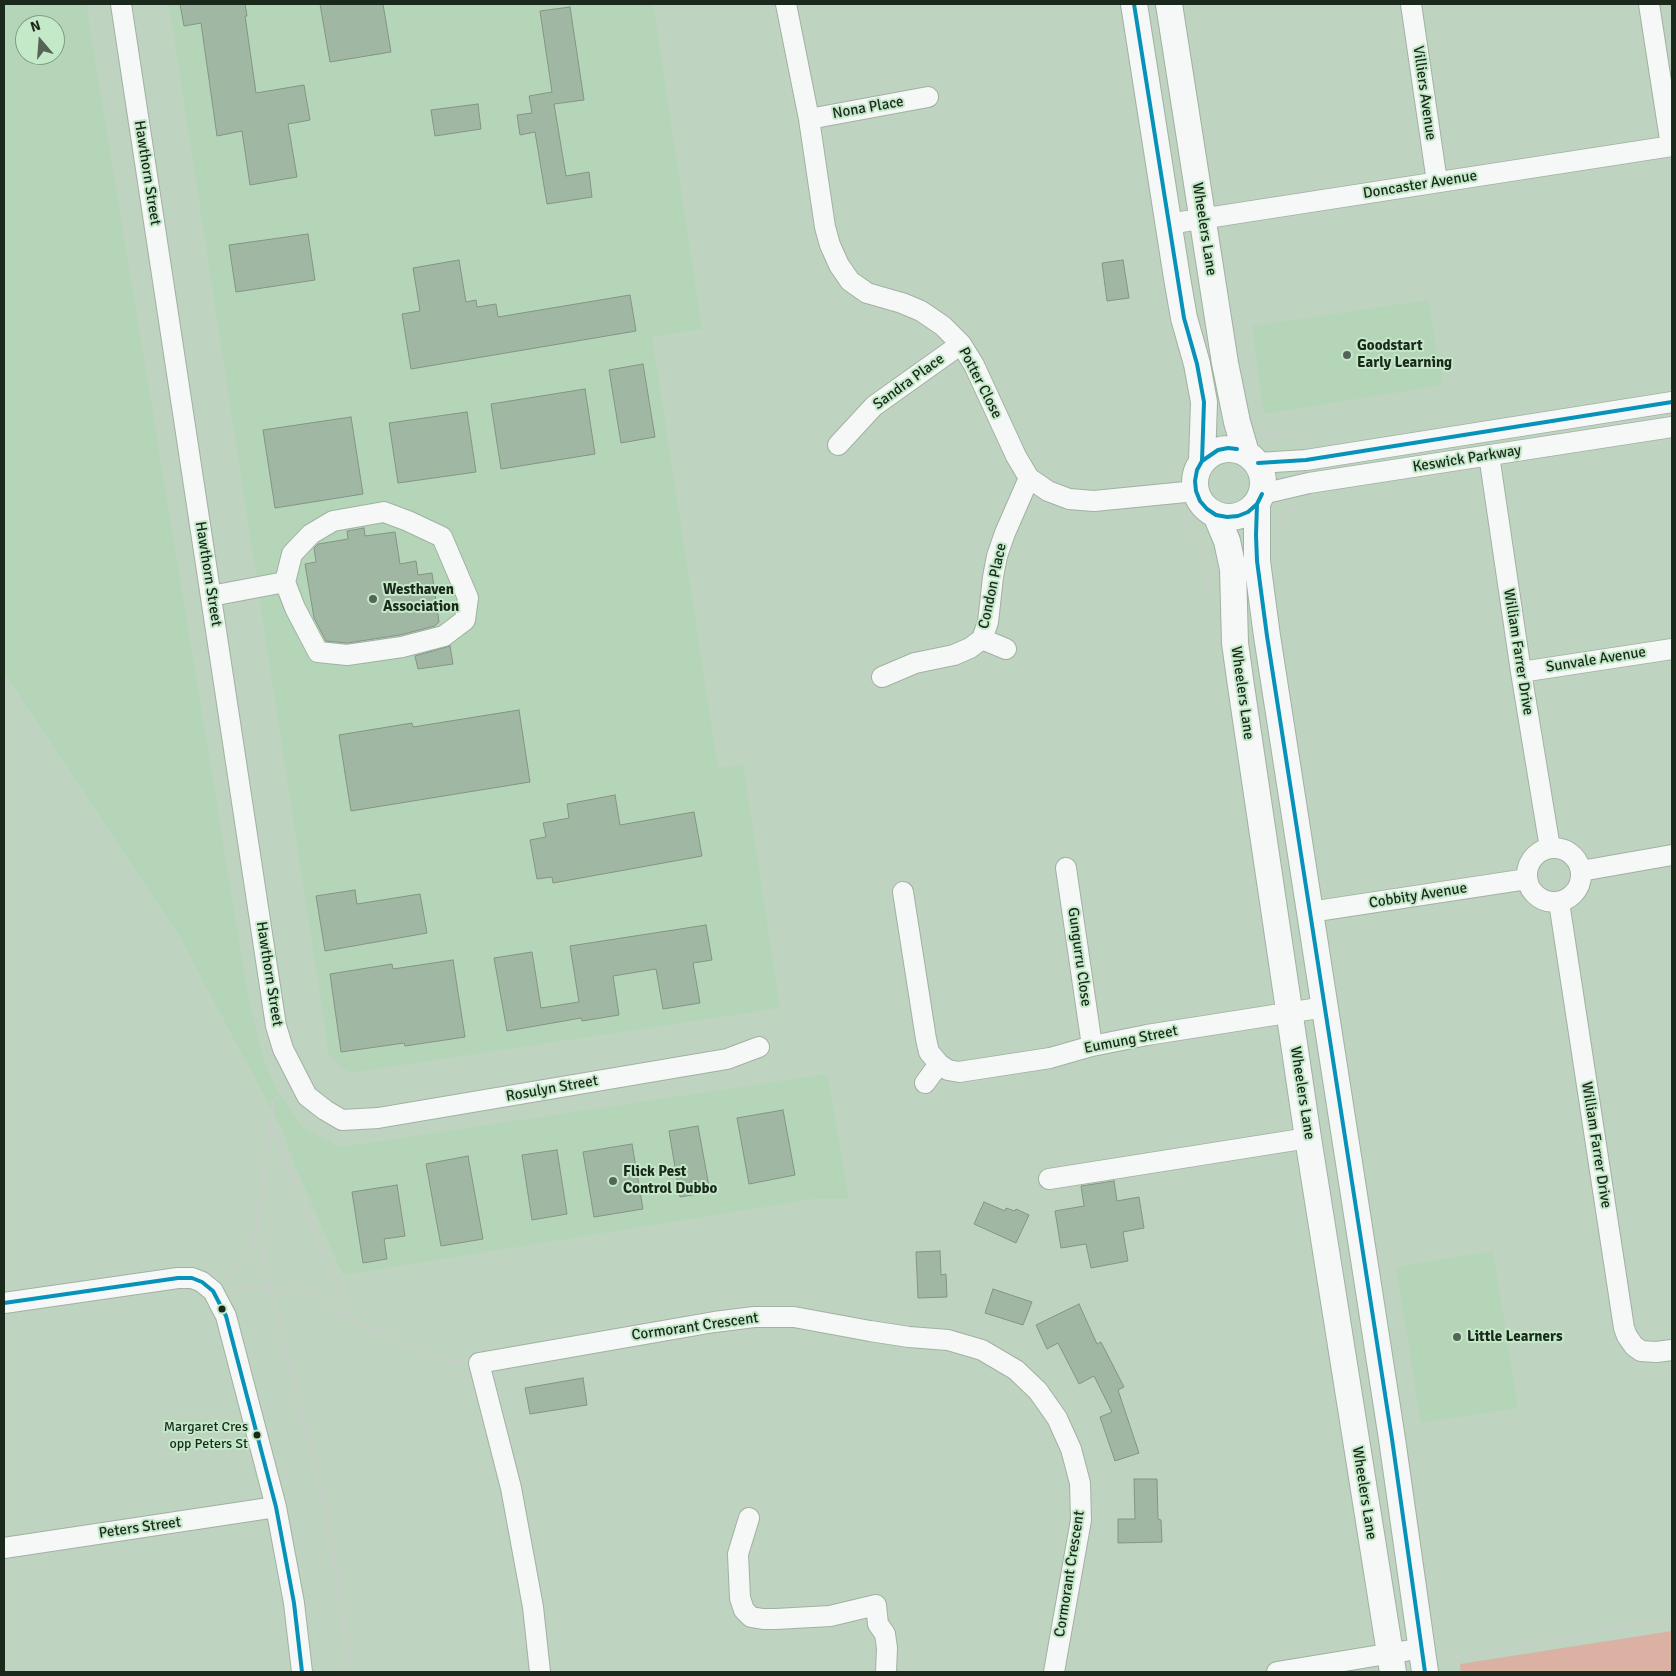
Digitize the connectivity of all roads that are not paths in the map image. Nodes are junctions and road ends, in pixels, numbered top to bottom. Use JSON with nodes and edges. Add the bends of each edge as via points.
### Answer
{"nodes":[{"id":1,"x":121,"y":4,"type":"edge"},
{"id":2,"x":786,"y":4,"type":"edge"},
{"id":3,"x":1134,"y":4,"type":"edge"},
{"id":4,"x":1170,"y":4,"type":"edge"},
{"id":5,"x":1411,"y":4,"type":"edge"},
{"id":6,"x":1649,"y":4,"type":"edge"},
{"id":7,"x":928,"y":97,"type":"dead end"},
{"id":8,"x":809,"y":119,"type":"junction"},
{"id":9,"x":1671,"y":146,"type":"edge"},
{"id":10,"x":1438,"y":182,"type":"junction"},
{"id":11,"x":1202,"y":218,"type":"junction"},
{"id":12,"x":1168,"y":224,"type":"junction"},
{"id":13,"x":961,"y":344,"type":"junction"},
{"id":14,"x":1672,"y":402,"type":"edge"},
{"id":15,"x":1672,"y":427,"type":"edge"},
{"id":16,"x":838,"y":445,"type":"dead end"},
{"id":17,"x":1489,"y":456,"type":"junction"},
{"id":18,"x":1252,"y":458,"type":"junction"},
{"id":19,"x":1202,"y":461,"type":"junction"},
{"id":20,"x":1028,"y":478,"type":"junction"},
{"id":21,"x":1196,"y":492,"type":"junction"},
{"id":22,"x":1259,"y":499,"type":"junction"},
{"id":23,"x":1216,"y":515,"type":"junction"},
{"id":24,"x":285,"y":582,"type":"junction"},
{"id":25,"x":211,"y":596,"type":"junction"},
{"id":26,"x":982,"y":639,"type":"junction"},
{"id":27,"x":1006,"y":649,"type":"dead end"},
{"id":28,"x":1672,"y":649,"type":"edge"},
{"id":29,"x":1521,"y":672,"type":"junction"},
{"id":30,"x":882,"y":677,"type":"dead end"},
{"id":31,"x":1550,"y":848,"type":"junction"},
{"id":32,"x":1672,"y":855,"type":"edge"},
{"id":33,"x":1066,"y":868,"type":"dead end"},
{"id":34,"x":1582,"y":871,"type":"junction"},
{"id":35,"x":1527,"y":879,"type":"junction"},
{"id":36,"x":903,"y":892,"type":"dead end"},
{"id":37,"x":1559,"y":902,"type":"junction"},
{"id":38,"x":1310,"y":912,"type":"junction"},
{"id":39,"x":1325,"y":1007,"type":"junction"},
{"id":40,"x":1289,"y":1012,"type":"junction"},
{"id":41,"x":1092,"y":1046,"type":"junction"},
{"id":42,"x":759,"y":1047,"type":"dead end"},
{"id":43,"x":939,"y":1064,"type":"junction"},
{"id":44,"x":925,"y":1083,"type":"dead end"},
{"id":45,"x":342,"y":1120,"type":"joint"},
{"id":46,"x":1308,"y":1138,"type":"junction"},
{"id":47,"x":1049,"y":1179,"type":"dead end"},
{"id":48,"x":4,"y":1303,"type":"edge"},
{"id":49,"x":1672,"y":1350,"type":"edge"},
{"id":50,"x":276,"y":1507,"type":"junction"},
{"id":51,"x":749,"y":1518,"type":"dead end"},
{"id":52,"x":4,"y":1548,"type":"edge"},
{"id":53,"x":1424,"y":1661,"type":"edge"},
{"id":54,"x":1391,"y":1663,"type":"edge"},
{"id":55,"x":302,"y":1672,"type":"edge"},
{"id":56,"x":540,"y":1672,"type":"edge"},
{"id":57,"x":886,"y":1672,"type":"edge"},
{"id":58,"x":1054,"y":1672,"type":"edge"},
{"id":59,"x":1277,"y":1672,"type":"edge"}],
"edges":[{"from":1,"to":25,"type":"street","name":"Hawthorn Street"},
{"from":2,"to":8,"type":"street","name":"Potter Close"},
{"from":3,"to":12,"type":"main road"},
{"from":4,"to":11,"type":"main road","name":"Wheelers Lane"},
{"from":5,"to":10,"type":"street","name":"Villiers Avenue"},
{"from":6,"to":9,"type":"street"},
{"from":7,"to":8,"type":"street","name":"Nona Place"},
{"from":8,"to":13,"type":"street","name":"Potter Close","via":[[825,226],[839,265],[850,280],[867,293],[922,311]]},
{"from":9,"to":10,"type":"street","name":"Doncaster Avenue"},
{"from":10,"to":11,"type":"street","name":"Doncaster Avenue"},
{"from":11,"to":12,"type":"street","name":"Doncaster Avenue"},
{"from":11,"to":18,"type":"main road","name":"Wheelers Lane","via":[[1230,394]]},
{"from":12,"to":19,"type":"main road","via":[[1184,318],[1198,364],[1204,402]]},
{"from":13,"to":16,"type":"street","name":"Sandra Place","via":[[874,406]]},
{"from":13,"to":20,"type":"street","name":"Potter Close"},
{"from":14,"to":18,"type":"street","name":"Keswick Parkway","via":[[1306,460]]},
{"from":15,"to":17,"type":"street","name":"Keswick Parkway"},
{"from":17,"to":22,"type":"street","name":"Keswick Parkway","via":[[1309,484]]},
{"from":17,"to":29,"type":"street","name":"William Farrer Drive"},
{"from":18,"to":19,"type":"main road","via":[[1237,449],[1218,450]]},
{"from":18,"to":22,"type":"main road","via":[[1263,478]]},
{"from":19,"to":21,"type":"main road","via":[[1196,476]]},
{"from":20,"to":21,"type":"street","name":"Potter Close","via":[[1069,499],[1094,501]]},
{"from":20,"to":26,"type":"street","name":"Condon Place","via":[[997,556],[988,622]]},
{"from":21,"to":23,"type":"main road","via":[[1200,501]]},
{"from":22,"to":23,"type":"main road","via":[[1248,512],[1238,516]]},
{"from":22,"to":38,"type":"main road","via":[[1260,589]]},
{"from":23,"to":40,"type":"main road","name":"Wheelers Lane","via":[[1232,569],[1235,643]]},
{"from":24,"to":24,"type":"street","via":[[318,652],[347,655],[402,647],[444,636],[465,620],[468,598],[442,537],[384,512],[333,521],[311,534],[292,554]]},
{"from":24,"to":25,"type":"street"},
{"from":25,"to":45,"type":"street","name":"Hawthorn Street","via":[[276,1026],[282,1049],[307,1096]]},
{"from":26,"to":27,"type":"street","name":"Condon Place"},
{"from":26,"to":30,"type":"street","name":"Condon Place","via":[[954,655],[915,663]]},
{"from":28,"to":29,"type":"street","name":"Sunvale Avenue"},
{"from":29,"to":31,"type":"street","name":"William Farrer Drive"},
{"from":31,"to":34,"type":"street","via":[[1559,848],[1574,856]]},
{"from":31,"to":35,"type":"street","via":[[1535,855],[1527,870]]},
{"from":32,"to":34,"type":"street"},
{"from":33,"to":41,"type":"street","name":"Gungurru Close"},
{"from":34,"to":37,"type":"street","via":[[1574,894]]},
{"from":35,"to":37,"type":"street","via":[[1534,894],[1550,902]]},
{"from":35,"to":38,"type":"street","name":"Cobbity Avenue"},
{"from":36,"to":43,"type":"street","via":[[926,1038],[930,1052]]},
{"from":37,"to":49,"type":"street","name":"William Farrer Drive","via":[[1624,1328],[1634,1346],[1641,1351]]},
{"from":38,"to":39,"type":"main road"},
{"from":39,"to":40,"type":"street","name":"Eumung Street"},
{"from":39,"to":53,"type":"main road"},
{"from":40,"to":41,"type":"street","name":"Eumung Street"},
{"from":40,"to":46,"type":"main road","name":"Wheelers Lane"},
{"from":41,"to":43,"type":"street","name":"Eumung Street","via":[[1050,1058],[959,1072]]},
{"from":42,"to":45,"type":"street","name":"Rosulyn Street","via":[[727,1060],[378,1118]]},
{"from":43,"to":44,"type":"street"},
{"from":46,"to":47,"type":"street"},
{"from":46,"to":54,"type":"main road","name":"Wheelers Lane"},
{"from":48,"to":50,"type":"street","via":[[178,1278],[192,1278],[208,1286],[226,1316]]},
{"from":50,"to":52,"type":"street","name":"Peters Street"},
{"from":50,"to":55,"type":"street","via":[[294,1603]]},
{"from":51,"to":57,"type":"street","via":[[738,1554],[740,1598],[744,1610],[751,1617],[776,1619],[830,1616],[876,1605],[878,1624],[885,1634]]},
{"from":53,"to":54,"type":"street"},
{"from":54,"to":59,"type":"street"},
{"from":56,"to":58,"type":"street","name":"Cormorant Crescent","via":[[533,1607],[510,1488],[479,1363],[754,1317],[794,1317],[909,1337],[948,1340],[982,1350],[1016,1370],[1038,1391],[1057,1418],[1071,1449],[1080,1483],[1081,1520]]}]}
